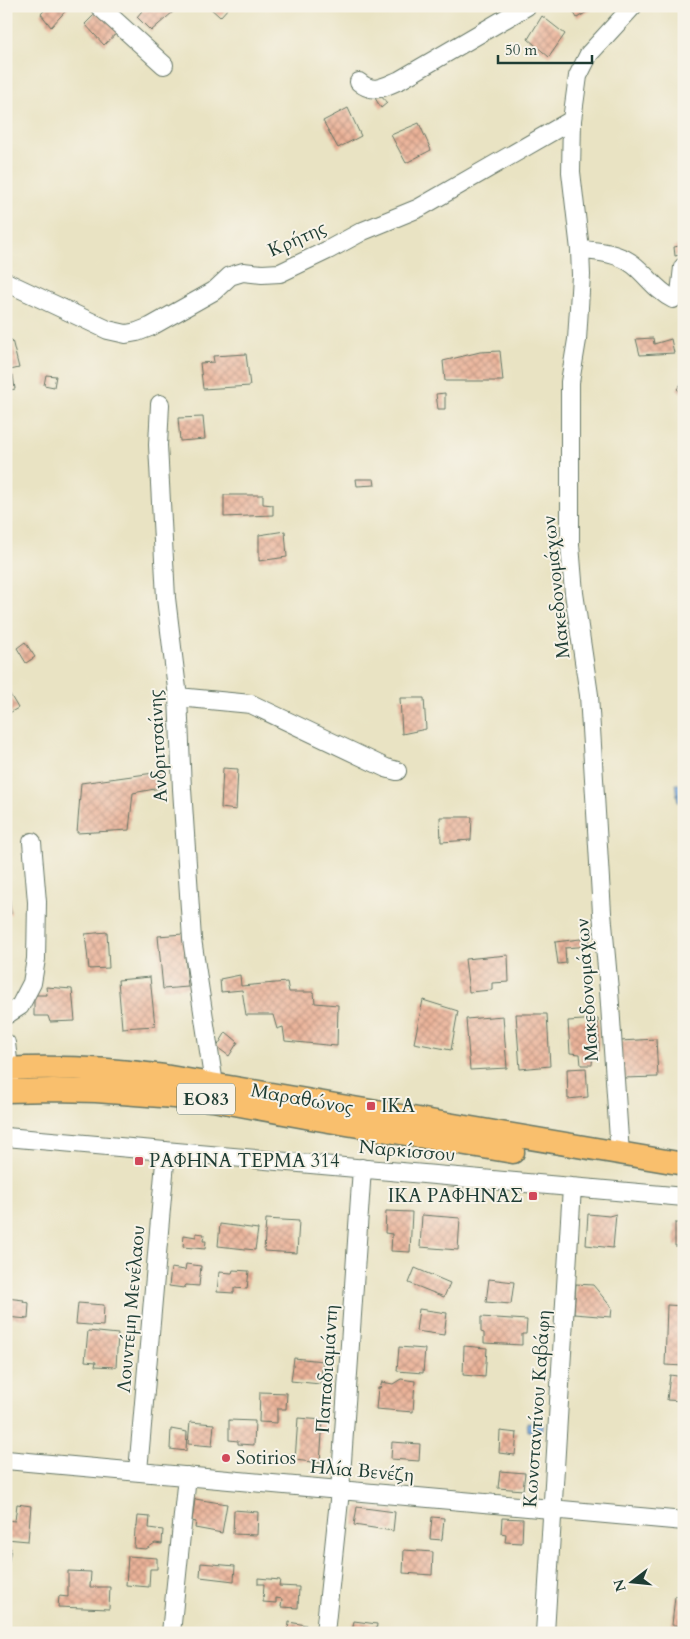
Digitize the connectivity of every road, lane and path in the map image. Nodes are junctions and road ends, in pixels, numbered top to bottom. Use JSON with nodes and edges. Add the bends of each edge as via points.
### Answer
{"nodes":[{"id":1,"x":99,"y":6,"type":"edge"},
{"id":2,"x":527,"y":6,"type":"edge"},
{"id":3,"x":633,"y":6,"type":"edge"},
{"id":4,"x":164,"y":65,"type":"dead end"},
{"id":5,"x":359,"y":82,"type":"dead end"},
{"id":6,"x":572,"y":120,"type":"junction"},
{"id":7,"x":580,"y":250,"type":"junction"},
{"id":8,"x":683,"y":267,"type":"edge"},
{"id":9,"x":6,"y":282,"type":"edge"},
{"id":10,"x":160,"y":404,"type":"dead end"},
{"id":11,"x":178,"y":697,"type":"junction"},
{"id":12,"x":397,"y":771,"type":"dead end"},
{"id":13,"x":32,"y":842,"type":"dead end"},
{"id":14,"x":6,"y":1015,"type":"edge"},
{"id":15,"x":6,"y":1043,"type":"edge"},
{"id":16,"x":8,"y":1069,"type":"edge"},
{"id":17,"x":214,"y":1084,"type":"junction"},
{"id":18,"x":7,"y":1091,"type":"edge"},
{"id":19,"x":6,"y":1137,"type":"edge"},
{"id":20,"x":166,"y":1151,"type":"junction"},
{"id":21,"x":620,"y":1154,"type":"junction"},
{"id":22,"x":684,"y":1164,"type":"edge"},
{"id":23,"x":362,"y":1168,"type":"junction"},
{"id":24,"x":684,"y":1180,"type":"edge"},
{"id":25,"x":572,"y":1187,"type":"junction"},
{"id":26,"x":684,"y":1197,"type":"edge"},
{"id":27,"x":6,"y":1460,"type":"edge"},
{"id":28,"x":138,"y":1472,"type":"junction"},
{"id":29,"x":187,"y":1476,"type":"junction"},
{"id":30,"x":340,"y":1491,"type":"junction"},
{"id":31,"x":552,"y":1509,"type":"junction"},
{"id":32,"x":684,"y":1521,"type":"edge"},
{"id":33,"x":172,"y":1633,"type":"edge"},
{"id":34,"x":325,"y":1633,"type":"edge"},
{"id":35,"x":544,"y":1633,"type":"edge"}],
"edges":[{"from":1,"to":4,"type":"street"},
{"from":2,"to":5,"type":"street","via":[[400,80],[371,90]]},
{"from":3,"to":6,"type":"street","name":"Μακεδονομάχων","via":[[590,54],[578,76]]},
{"from":6,"to":7,"type":"street","name":"Μακεδονομάχων","via":[[571,172]]},
{"from":6,"to":9,"type":"street","name":"Κρήτης","via":[[419,208],[363,231],[280,273],[242,272],[230,276],[214,291],[137,332],[126,334],[108,330]]},
{"from":7,"to":8,"type":"street","via":[[620,257],[633,264],[664,295],[673,299],[680,294]]},
{"from":7,"to":21,"type":"street","name":"Μακεδονομάχων","via":[[577,340],[570,382],[570,545],[590,695]]},
{"from":10,"to":11,"type":"street","name":"Ανδριτσαίνης","via":[[158,445],[166,598]]},
{"from":11,"to":12,"type":"street","via":[[251,704]]},
{"from":11,"to":17,"type":"street","name":"Ανδριτσαίνης","via":[[192,939]]},
{"from":13,"to":14,"type":"street","via":[[38,902],[36,959],[32,983],[20,1006]]},
{"from":15,"to":16,"type":"street"},
{"from":16,"to":17,"type":"main road","name":"Μαραθώνος","number":"ΕΟ83","via":[[95,1069]]},
{"from":16,"to":18,"type":"street"},
{"from":17,"to":21,"type":"main road","name":"Μαραθώνος","number":"ΕΟ83"},
{"from":18,"to":24,"type":"main road","name":"Μαραθώνος","number":"ΕΟ83","via":[[96,1091],[213,1100]]},
{"from":19,"to":20,"type":"street","name":"Ναρκίσσου"},
{"from":20,"to":23,"type":"street","name":"Ναρκίσσου"},
{"from":20,"to":28,"type":"street","name":"Λουντέμη Μενέλαου"},
{"from":21,"to":22,"type":"main road","name":"Μαραθώνος","number":"ΕΟ83"},
{"from":23,"to":25,"type":"street","name":"Ναρκίσσου"},
{"from":23,"to":30,"type":"street","name":"Παπαδιαμάντη"},
{"from":25,"to":26,"type":"street","name":"Ναρκίσσου"},
{"from":25,"to":31,"type":"street","name":"Κωνσταντίνου Καβάφη"},
{"from":27,"to":28,"type":"street","name":"Ηλία Βενέζη"},
{"from":28,"to":29,"type":"street","name":"Ηλία Βενέζη"},
{"from":29,"to":30,"type":"street","name":"Ηλία Βενέζη"},
{"from":29,"to":33,"type":"street"},
{"from":30,"to":31,"type":"street","name":"Ηλία Βενέζη"},
{"from":30,"to":34,"type":"street","name":"Παπαδιαμάντη"},
{"from":31,"to":32,"type":"street","name":"Ηλία Βενέζη"},
{"from":31,"to":35,"type":"street","name":"Κωνσταντίνου Καβάφη"}]}
